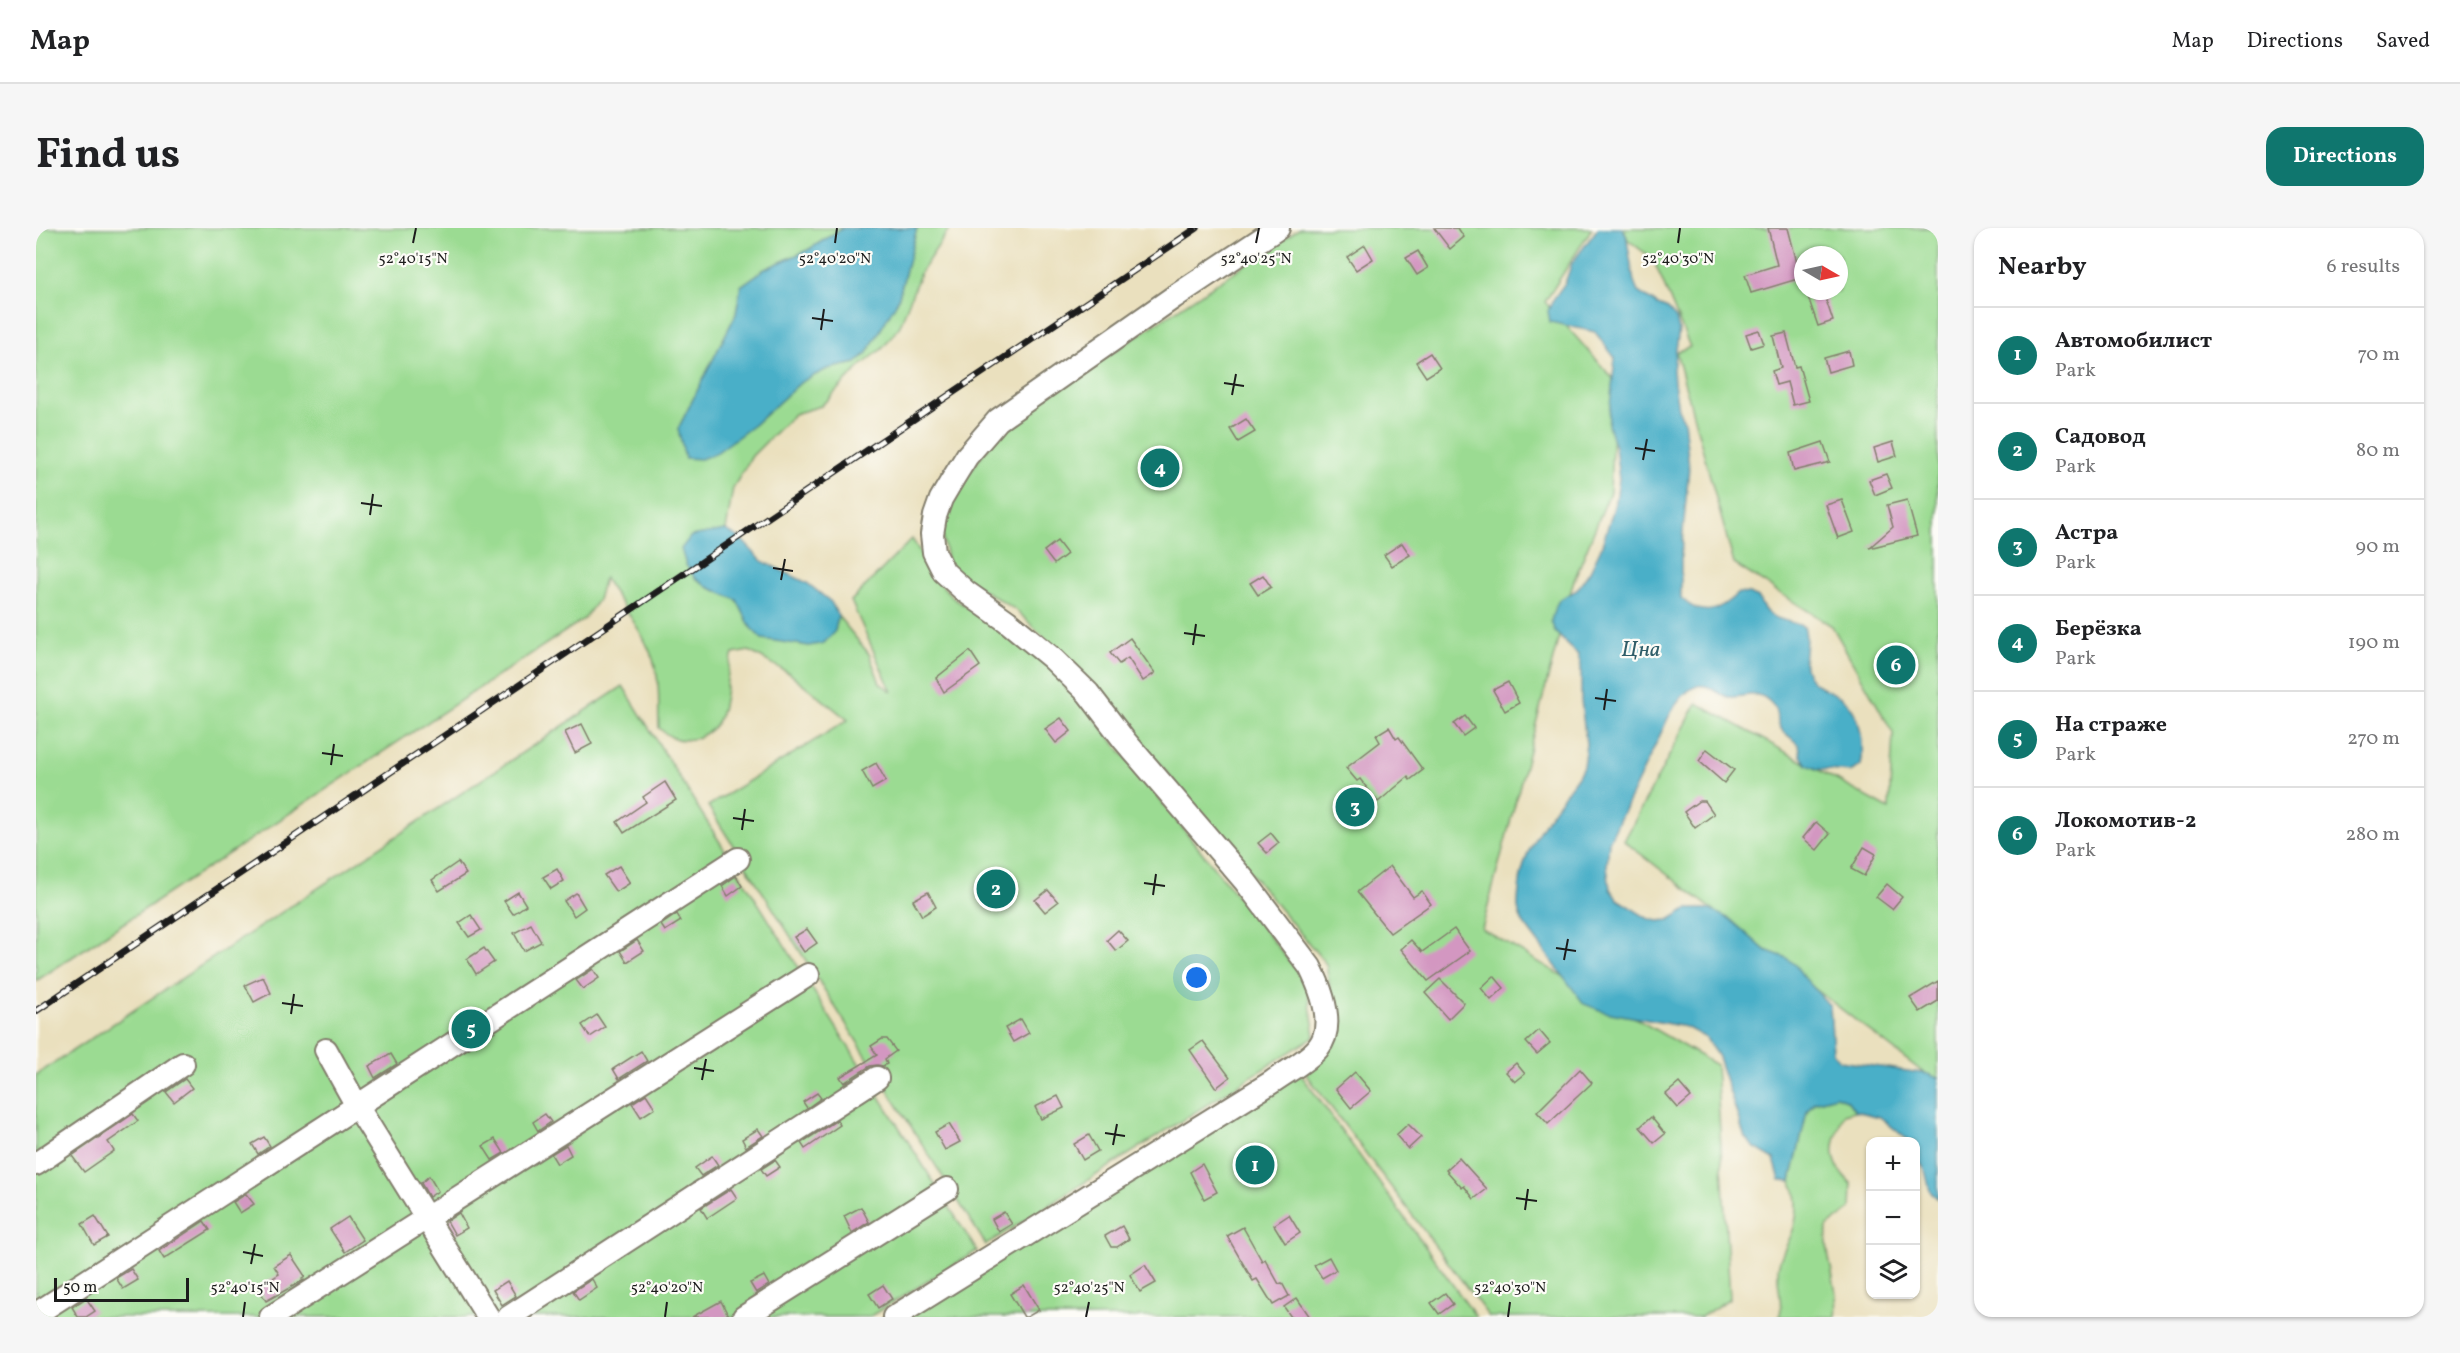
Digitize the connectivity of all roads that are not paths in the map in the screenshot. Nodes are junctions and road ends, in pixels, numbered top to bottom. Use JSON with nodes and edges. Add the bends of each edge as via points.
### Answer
{"nodes":[{"id":1,"x":1278,"y":228,"type":"edge"},
{"id":2,"x":738,"y":859,"type":"dead end"},
{"id":3,"x":808,"y":975,"type":"dead end"},
{"id":4,"x":326,"y":1050,"type":"dead end"},
{"id":5,"x":183,"y":1064,"type":"dead end"},
{"id":6,"x":877,"y":1078,"type":"dead end"},
{"id":7,"x":357,"y":1106,"type":"junction"},
{"id":8,"x":36,"y":1164,"type":"edge"},
{"id":9,"x":947,"y":1189,"type":"dead end"},
{"id":10,"x":428,"y":1217,"type":"junction"},
{"id":11,"x":36,"y":1314,"type":"edge"},
{"id":12,"x":271,"y":1317,"type":"edge"},
{"id":13,"x":488,"y":1317,"type":"edge"},
{"id":14,"x":509,"y":1317,"type":"edge"},
{"id":15,"x":744,"y":1317,"type":"edge"},
{"id":16,"x":894,"y":1317,"type":"edge"}],
"edges":[{"from":1,"to":16,"type":"street","via":[[998,420],[949,484],[932,534],[934,552],[944,572],[1052,658],[1088,693],[1245,881],[1310,967],[1322,998],[1326,1028],[1323,1039],[1312,1053],[1272,1082]]},
{"from":2,"to":7,"type":"street"},
{"from":3,"to":10,"type":"street"},
{"from":4,"to":7,"type":"street"},
{"from":5,"to":8,"type":"street"},
{"from":6,"to":14,"type":"street"},
{"from":7,"to":10,"type":"street"},
{"from":7,"to":11,"type":"street"},
{"from":9,"to":15,"type":"street"},
{"from":10,"to":12,"type":"street"},
{"from":10,"to":13,"type":"street"}]}
